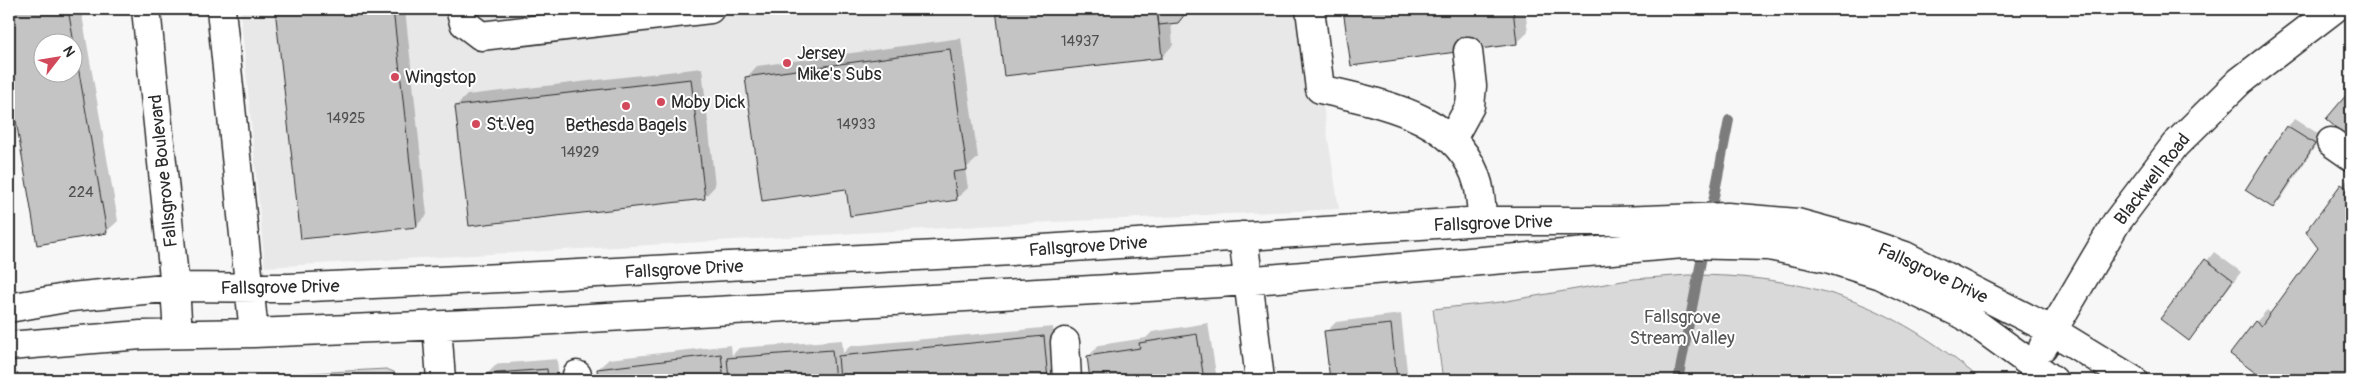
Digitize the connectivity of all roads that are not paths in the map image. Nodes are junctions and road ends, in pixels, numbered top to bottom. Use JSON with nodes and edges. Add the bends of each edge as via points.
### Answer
{"nodes":[{"id":1,"x":146,"y":9,"type":"edge"},
{"id":2,"x":221,"y":9,"type":"edge"},
{"id":3,"x":460,"y":9,"type":"edge"},
{"id":4,"x":710,"y":9,"type":"edge"},
{"id":5,"x":1310,"y":9,"type":"edge"},
{"id":6,"x":2334,"y":9,"type":"edge"},
{"id":7,"x":1468,"y":51,"type":"dead end"},
{"id":8,"x":1452,"y":138,"type":"junction"},
{"id":9,"x":1483,"y":221,"type":"junction"},
{"id":10,"x":1727,"y":230,"type":"junction"},
{"id":11,"x":1684,"y":231,"type":"junction"},
{"id":12,"x":1243,"y":236,"type":"junction"},
{"id":13,"x":1250,"y":280,"type":"junction"},
{"id":14,"x":175,"y":287,"type":"junction"},
{"id":15,"x":250,"y":288,"type":"junction"},
{"id":16,"x":9,"y":308,"type":"edge"},
{"id":17,"x":437,"y":325,"type":"junction"},
{"id":18,"x":2053,"y":331,"type":"junction"},
{"id":19,"x":254,"y":333,"type":"junction"},
{"id":20,"x":178,"y":334,"type":"junction"},
{"id":21,"x":1065,"y":342,"type":"dead end"},
{"id":22,"x":9,"y":346,"type":"edge"},
{"id":23,"x":2042,"y":372,"type":"edge"},
{"id":24,"x":441,"y":380,"type":"edge"},
{"id":25,"x":1067,"y":380,"type":"edge"},
{"id":26,"x":1260,"y":380,"type":"edge"},
{"id":27,"x":2133,"y":380,"type":"edge"}],
"edges":[{"from":1,"to":14,"type":"street","name":"Fallsgrove Boulevard"},
{"from":2,"to":15,"type":"street"},
{"from":3,"to":4,"type":"street","via":[[464,23],[481,36]]},
{"from":5,"to":8,"type":"street","via":[[1320,89],[1380,103],[1426,121]]},
{"from":6,"to":18,"type":"street","name":"Blackwell Road","via":[[2240,81],[2175,145],[2116,223]]},
{"from":7,"to":8,"type":"street","via":[[1472,86],[1470,106]]},
{"from":8,"to":9,"type":"street","via":[[1468,160],[1478,183]]},
{"from":9,"to":11,"type":"street","name":"Fallsgrove Drive","via":[[1618,221]]},
{"from":9,"to":12,"type":"street","name":"Fallsgrove Drive"},
{"from":10,"to":11,"type":"street","name":"Fallsgrove Drive"},
{"from":10,"to":18,"type":"street","name":"Fallsgrove Drive","via":[[1797,223],[1852,238],[1905,256]]},
{"from":10,"to":23,"type":"street","name":"Fallsgrove Drive","via":[[1769,246],[1827,258],[1880,275],[1964,315]]},
{"from":11,"to":13,"type":"street","name":"Fallsgrove Drive"},
{"from":12,"to":13,"type":"street"},
{"from":12,"to":15,"type":"street","name":"Fallsgrove Drive","via":[[559,275]]},
{"from":13,"to":17,"type":"street","name":"Fallsgrove Drive"},
{"from":13,"to":26,"type":"street"},
{"from":14,"to":15,"type":"street","name":"Fallsgrove Drive"},
{"from":14,"to":16,"type":"street","name":"Fallsgrove Drive","via":[[71,297]]},
{"from":14,"to":20,"type":"street","name":"Fallsgrove Boulevard"},
{"from":15,"to":19,"type":"street"},
{"from":17,"to":19,"type":"street","name":"Fallsgrove Drive"},
{"from":17,"to":24,"type":"street"},
{"from":18,"to":23,"type":"street","name":"Blackwell Road"},
{"from":18,"to":27,"type":"street","name":"Fallsgrove Drive"},
{"from":19,"to":20,"type":"street","name":"Fallsgrove Drive"},
{"from":20,"to":22,"type":"street","name":"Fallsgrove Drive"},
{"from":21,"to":25,"type":"street"}]}
